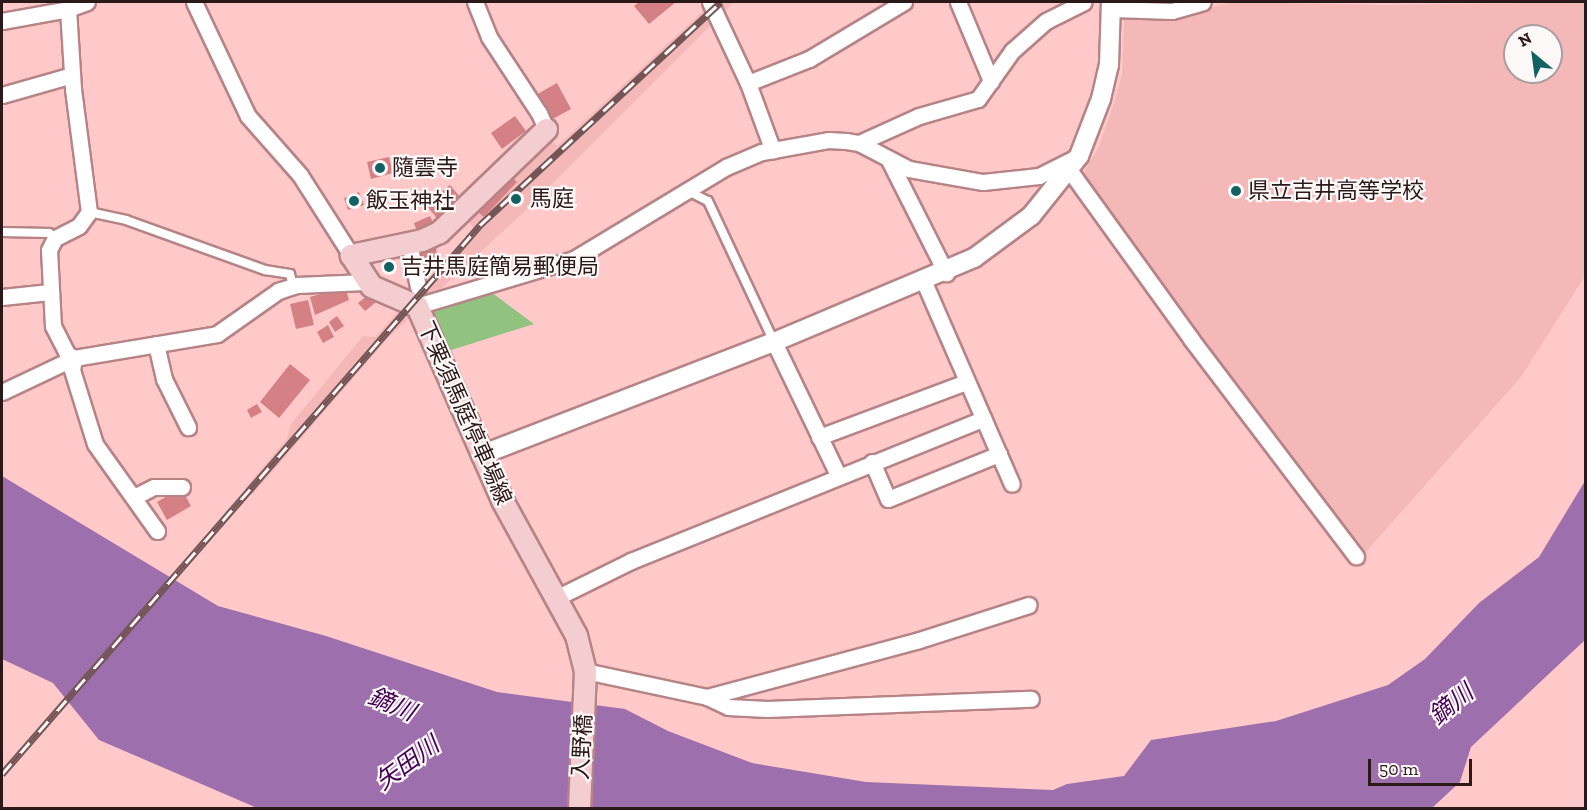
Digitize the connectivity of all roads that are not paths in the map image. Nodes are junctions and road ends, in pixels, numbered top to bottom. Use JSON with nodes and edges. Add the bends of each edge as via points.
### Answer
{"nodes":[{"id":1,"x":87,"y":2,"type":"edge"},
{"id":2,"x":194,"y":2,"type":"edge"},
{"id":3,"x":475,"y":2,"type":"edge"},
{"id":4,"x":710,"y":2,"type":"edge"},
{"id":5,"x":904,"y":2,"type":"edge"},
{"id":6,"x":958,"y":2,"type":"edge"},
{"id":7,"x":1084,"y":2,"type":"edge"},
{"id":8,"x":1203,"y":2,"type":"edge"},
{"id":9,"x":1112,"y":5,"type":"edge"},
{"id":10,"x":68,"y":9,"type":"junction"},
{"id":11,"x":2,"y":21,"type":"edge"},
{"id":12,"x":72,"y":75,"type":"junction"},
{"id":13,"x":991,"y":81,"type":"junction"},
{"id":14,"x":748,"y":83,"type":"junction"},
{"id":15,"x":2,"y":95,"type":"edge"},
{"id":16,"x":546,"y":129,"type":"joint"},
{"id":17,"x":859,"y":143,"type":"junction"},
{"id":18,"x":772,"y":152,"type":"junction"},
{"id":19,"x":889,"y":160,"type":"junction"},
{"id":20,"x":1074,"y":163,"type":"junction"},
{"id":21,"x":688,"y":191,"type":"junction"},
{"id":22,"x":89,"y":212,"type":"junction"},
{"id":23,"x":2,"y":232,"type":"edge"},
{"id":24,"x":55,"y":238,"type":"junction"},
{"id":25,"x":409,"y":243,"type":"junction"},
{"id":26,"x":351,"y":255,"type":"junction"},
{"id":27,"x":946,"y":273,"type":"junction"},
{"id":28,"x":365,"y":282,"type":"junction"},
{"id":29,"x":924,"y":282,"type":"junction"},
{"id":30,"x":293,"y":286,"type":"junction"},
{"id":31,"x":50,"y":292,"type":"junction"},
{"id":32,"x":2,"y":297,"type":"edge"},
{"id":33,"x":418,"y":297,"type":"junction"},
{"id":34,"x":774,"y":342,"type":"junction"},
{"id":35,"x":156,"y":344,"type":"junction"},
{"id":36,"x":74,"y":358,"type":"junction"},
{"id":37,"x":966,"y":382,"type":"junction"},
{"id":38,"x":2,"y":392,"type":"edge"},
{"id":39,"x":983,"y":419,"type":"junction"},
{"id":40,"x":188,"y":427,"type":"dead end"},
{"id":41,"x":819,"y":436,"type":"junction"},
{"id":42,"x":999,"y":454,"type":"junction"},
{"id":43,"x":482,"y":455,"type":"junction"},
{"id":44,"x":872,"y":462,"type":"junction"},
{"id":45,"x":838,"y":475,"type":"junction"},
{"id":46,"x":1012,"y":484,"type":"dead end"},
{"id":47,"x":182,"y":487,"type":"dead end"},
{"id":48,"x":136,"y":496,"type":"junction"},
{"id":49,"x":157,"y":531,"type":"dead end"},
{"id":50,"x":1356,"y":556,"type":"dead end"},
{"id":51,"x":556,"y":598,"type":"junction"},
{"id":52,"x":1029,"y":605,"type":"dead end"},
{"id":53,"x":585,"y":678,"type":"junction"},
{"id":54,"x":707,"y":697,"type":"junction"},
{"id":55,"x":1031,"y":699,"type":"dead end"},
{"id":56,"x":579,"y":808,"type":"edge"}],
"edges":[{"from":1,"to":10,"type":"street"},
{"from":2,"to":26,"type":"street","via":[[248,116],[300,175]]},
{"from":3,"to":16,"type":"street","via":[[489,37]]},
{"from":4,"to":14,"type":"street"},
{"from":5,"to":14,"type":"street","via":[[809,59]]},
{"from":6,"to":13,"type":"street"},
{"from":7,"to":13,"type":"street","via":[[1046,21],[1020,43]]},
{"from":8,"to":9,"type":"street","via":[[1172,11]]},
{"from":9,"to":20,"type":"street","via":[[1104,87]]},
{"from":10,"to":11,"type":"street"},
{"from":10,"to":12,"type":"street"},
{"from":12,"to":15,"type":"street"},
{"from":12,"to":22,"type":"street"},
{"from":13,"to":17,"type":"street","via":[[978,99],[920,116]]},
{"from":14,"to":18,"type":"street"},
{"from":16,"to":25,"type":"main road","via":[[453,222]]},
{"from":17,"to":18,"type":"street","via":[[828,140]]},
{"from":17,"to":19,"type":"street"},
{"from":18,"to":21,"type":"street","via":[[726,167]]},
{"from":19,"to":20,"type":"street","via":[[930,174],[983,182],[1039,176]]},
{"from":19,"to":27,"type":"street"},
{"from":20,"to":27,"type":"street","via":[[1031,216],[974,258]]},
{"from":20,"to":50,"type":"street","via":[[1191,339]]},
{"from":21,"to":33,"type":"street","via":[[574,260]]},
{"from":21,"to":34,"type":"lane","via":[[708,201]]},
{"from":22,"to":24,"type":"street","via":[[79,226]]},
{"from":22,"to":30,"type":"lane","via":[[126,220],[265,270],[290,274]]},
{"from":23,"to":24,"type":"lane","via":[[49,233]]},
{"from":24,"to":31,"type":"street","via":[[50,250]]},
{"from":25,"to":26,"type":"main road"},
{"from":25,"to":33,"type":"street"},
{"from":26,"to":28,"type":"main road"},
{"from":27,"to":29,"type":"street"},
{"from":28,"to":30,"type":"street"},
{"from":28,"to":33,"type":"main road","name":"下栗須馬庭停車場線"},
{"from":29,"to":34,"type":"street"},
{"from":29,"to":37,"type":"street"},
{"from":30,"to":35,"type":"street","via":[[270,296],[217,334]]},
{"from":31,"to":32,"type":"street"},
{"from":31,"to":36,"type":"street","via":[[53,326],[60,346]]},
{"from":33,"to":43,"type":"main road","name":"下栗須馬庭停車場線"},
{"from":34,"to":41,"type":"street"},
{"from":34,"to":43,"type":"street"},
{"from":35,"to":36,"type":"street"},
{"from":35,"to":40,"type":"street","via":[[164,379]]},
{"from":36,"to":38,"type":"street"},
{"from":36,"to":48,"type":"street","via":[[72,369],[95,444]]},
{"from":37,"to":39,"type":"street"},
{"from":37,"to":41,"type":"street"},
{"from":39,"to":42,"type":"street"},
{"from":39,"to":44,"type":"street"},
{"from":41,"to":45,"type":"street"},
{"from":42,"to":44,"type":"street","via":[[888,499]]},
{"from":42,"to":46,"type":"street"},
{"from":43,"to":51,"type":"main road","name":"下栗須馬庭停車場線"},
{"from":44,"to":45,"type":"street"},
{"from":45,"to":51,"type":"street","via":[[594,577]]},
{"from":47,"to":48,"type":"street","via":[[154,487]]},
{"from":48,"to":49,"type":"street"},
{"from":51,"to":53,"type":"main road","name":"下栗須馬庭停車場線","via":[[576,635]]},
{"from":52,"to":54,"type":"street","via":[[920,640]]},
{"from":53,"to":54,"type":"street"},
{"from":53,"to":56,"type":"main road","name":"入野橋"},
{"from":54,"to":55,"type":"street","via":[[729,707],[767,710]]}]}
